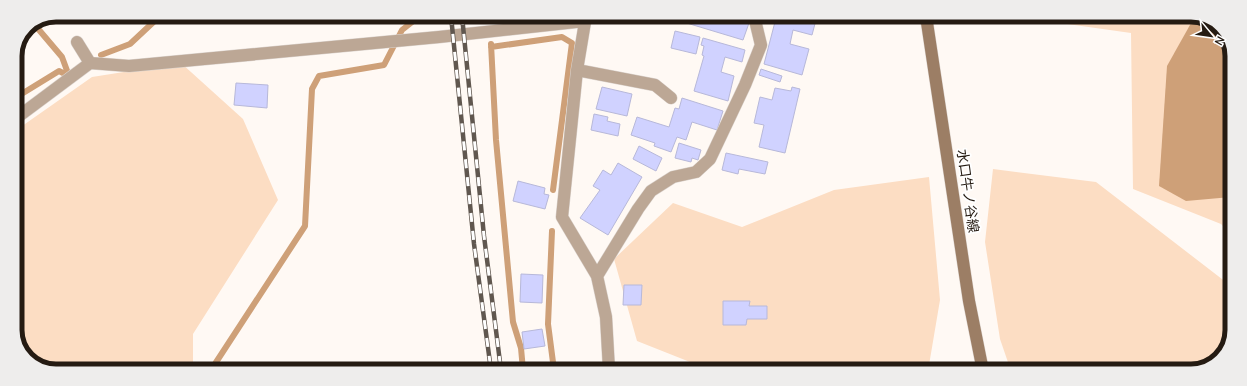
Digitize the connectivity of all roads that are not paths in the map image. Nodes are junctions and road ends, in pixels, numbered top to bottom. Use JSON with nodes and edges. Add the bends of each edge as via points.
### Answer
{"nodes":[{"id":1,"x":554,"y":22,"type":"edge"},
{"id":2,"x":584,"y":22,"type":"edge"},
{"id":3,"x":755,"y":22,"type":"edge"},
{"id":4,"x":927,"y":22,"type":"edge"},
{"id":5,"x":77,"y":42,"type":"dead end"},
{"id":6,"x":90,"y":63,"type":"junction"},
{"id":7,"x":577,"y":70,"type":"junction"},
{"id":8,"x":671,"y":98,"type":"dead end"},
{"id":9,"x":22,"y":114,"type":"edge"},
{"id":10,"x":597,"y":276,"type":"junction"},
{"id":11,"x":609,"y":364,"type":"edge"},
{"id":12,"x":982,"y":364,"type":"edge"}],
"edges":[{"from":1,"to":6,"type":"street","via":[[431,38],[129,66]]},
{"from":2,"to":7,"type":"street"},
{"from":3,"to":10,"type":"street","via":[[761,46],[710,159],[696,172],[674,177],[651,191]]},
{"from":4,"to":12,"type":"main road","name":"水口牛ノ谷線","via":[[969,301]]},
{"from":5,"to":6,"type":"street"},
{"from":6,"to":9,"type":"street"},
{"from":7,"to":8,"type":"street","via":[[656,85]]},
{"from":7,"to":10,"type":"street","via":[[562,217]]},
{"from":10,"to":11,"type":"street","via":[[606,317]]}]}
